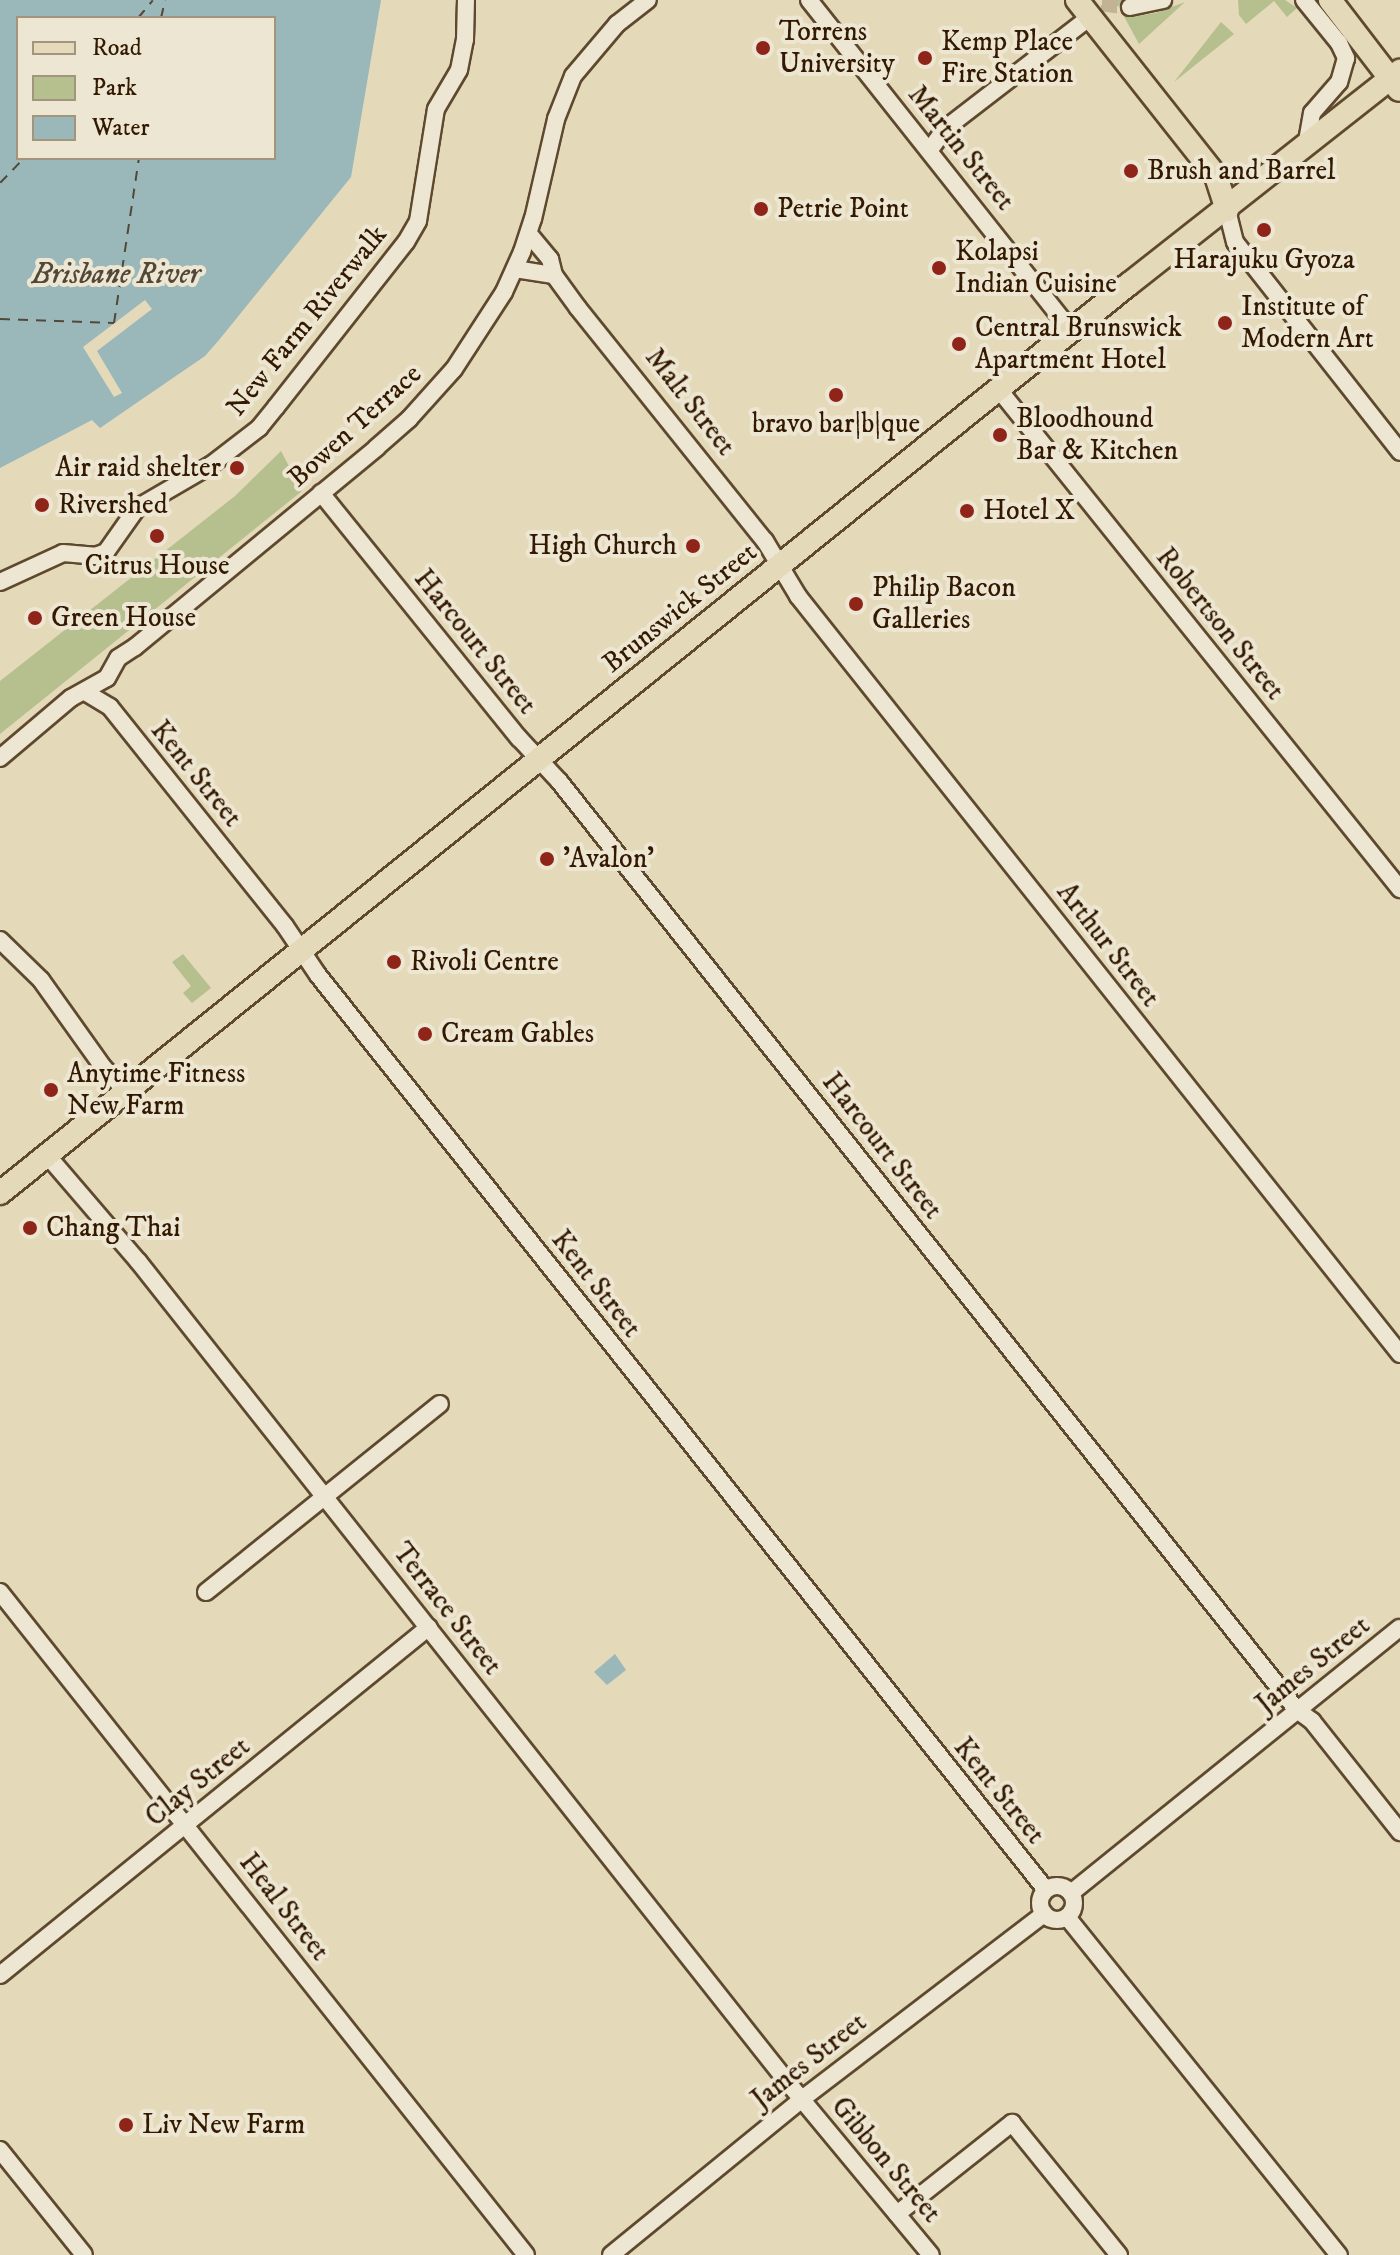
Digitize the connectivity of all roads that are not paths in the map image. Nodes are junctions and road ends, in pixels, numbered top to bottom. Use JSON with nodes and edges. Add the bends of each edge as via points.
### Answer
{"nodes":[{"id":1,"x":466,"y":0,"type":"edge"},
{"id":2,"x":648,"y":0,"type":"edge"},
{"id":3,"x":809,"y":0,"type":"edge"},
{"id":4,"x":1163,"y":0,"type":"edge"},
{"id":5,"x":1304,"y":0,"type":"edge"},
{"id":6,"x":1330,"y":0,"type":"edge"},
{"id":7,"x":1130,"y":7,"type":"dead end"},
{"id":8,"x":1083,"y":8,"type":"edge"},
{"id":9,"x":1397,"y":80,"type":"edge"},
{"id":10,"x":1306,"y":146,"type":"junction"},
{"id":11,"x":929,"y":151,"type":"junction"},
{"id":12,"x":1227,"y":210,"type":"junction"},
{"id":13,"x":529,"y":234,"type":"junction"},
{"id":14,"x":515,"y":269,"type":"junction"},
{"id":15,"x":554,"y":275,"type":"junction"},
{"id":16,"x":1071,"y":331,"type":"junction"},
{"id":17,"x":1000,"y":391,"type":"junction"},
{"id":18,"x":1400,"y":452,"type":"edge"},
{"id":19,"x":321,"y":493,"type":"junction"},
{"id":20,"x":780,"y":566,"type":"junction"},
{"id":21,"x":0,"y":582,"type":"edge"},
{"id":22,"x":107,"y":678,"type":"junction"},
{"id":23,"x":85,"y":692,"type":"junction"},
{"id":24,"x":110,"y":707,"type":"junction"},
{"id":25,"x":0,"y":758,"type":"edge"},
{"id":26,"x":539,"y":759,"type":"junction"},
{"id":27,"x":1400,"y":889,"type":"edge"},
{"id":28,"x":0,"y":940,"type":"edge"},
{"id":29,"x":301,"y":950,"type":"junction"},
{"id":30,"x":126,"y":1091,"type":"junction"},
{"id":31,"x":47,"y":1155,"type":"junction"},
{"id":32,"x":0,"y":1193,"type":"edge"},
{"id":33,"x":1400,"y":1354,"type":"edge"},
{"id":34,"x":440,"y":1404,"type":"dead end"},
{"id":35,"x":325,"y":1497,"type":"junction"},
{"id":36,"x":0,"y":1592,"type":"edge"},
{"id":37,"x":206,"y":1592,"type":"dead end"},
{"id":38,"x":429,"y":1627,"type":"junction"},
{"id":39,"x":1400,"y":1628,"type":"edge"},
{"id":40,"x":1297,"y":1710,"type":"junction"},
{"id":41,"x":186,"y":1825,"type":"junction"},
{"id":42,"x":1400,"y":1832,"type":"edge"},
{"id":43,"x":1046,"y":1890,"type":"junction"},
{"id":44,"x":1071,"y":1893,"type":"junction"},
{"id":45,"x":1044,"y":1914,"type":"junction"},
{"id":46,"x":1067,"y":1917,"type":"junction"},
{"id":47,"x":0,"y":1975,"type":"edge"},
{"id":48,"x":802,"y":2099,"type":"junction"},
{"id":49,"x":0,"y":2150,"type":"edge"},
{"id":50,"x":897,"y":2214,"type":"junction"},
{"id":51,"x":84,"y":2255,"type":"edge"},
{"id":52,"x":526,"y":2255,"type":"edge"},
{"id":53,"x":611,"y":2255,"type":"edge"},
{"id":54,"x":931,"y":2255,"type":"edge"},
{"id":55,"x":1119,"y":2255,"type":"edge"},
{"id":56,"x":1339,"y":2255,"type":"edge"}],
"edges":[{"from":1,"to":21,"type":"street","name":"New Farm Riverwalk","via":[[459,70],[436,109],[418,221],[276,407],[259,428],[211,465],[137,508],[106,552],[63,553]]},
{"from":2,"to":13,"type":"street","name":"Bowen Terrace","via":[[617,24],[573,76],[556,119]]},
{"from":3,"to":11,"type":"street","name":"Martin Street"},
{"from":4,"to":7,"type":"street"},
{"from":5,"to":10,"type":"street","via":[[1346,58],[1339,82],[1312,113]]},
{"from":6,"to":9,"type":"main road"},
{"from":8,"to":11,"type":"street","via":[[946,128]]},
{"from":8,"to":12,"type":"main road","via":[[1216,176]]},
{"from":9,"to":10,"type":"main road","name":"Brunswick Street"},
{"from":10,"to":12,"type":"main road","name":"Brunswick Street"},
{"from":11,"to":16,"type":"street","name":"Martin Street"},
{"from":12,"to":16,"type":"main road","name":"Brunswick Street"},
{"from":12,"to":18,"type":"street","via":[[1235,242]]},
{"from":13,"to":14,"type":"street","name":"Bowen Terrace"},
{"from":13,"to":15,"type":"street","name":"Malt Street","via":[[550,259]]},
{"from":14,"to":15,"type":"street"},
{"from":14,"to":19,"type":"street","name":"Bowen Terrace","via":[[454,369],[409,419]]},
{"from":15,"to":20,"type":"street","name":"Malt Street","via":[[746,515]]},
{"from":16,"to":17,"type":"main road","name":"Brunswick Street"},
{"from":17,"to":20,"type":"main road","name":"Brunswick Street"},
{"from":17,"to":27,"type":"street","name":"Robertson Street"},
{"from":19,"to":22,"type":"street","name":"Bowen Terrace","via":[[118,658]]},
{"from":19,"to":26,"type":"street","name":"Harcourt Street"},
{"from":20,"to":26,"type":"main road","name":"Brunswick Street"},
{"from":20,"to":33,"type":"street","name":"Arthur Street","via":[[807,607]]},
{"from":22,"to":23,"type":"street","name":"Bowen Terrace"},
{"from":22,"to":24,"type":"street"},
{"from":23,"to":24,"type":"street","name":"Kent Street"},
{"from":23,"to":25,"type":"street","name":"Bowen Terrace"},
{"from":24,"to":29,"type":"street","name":"Kent Street"},
{"from":26,"to":29,"type":"main road","name":"Brunswick Street"},
{"from":26,"to":40,"type":"street","name":"Harcourt Street"},
{"from":28,"to":30,"type":"street","via":[[41,980]]},
{"from":29,"to":30,"type":"main road","name":"Brunswick Street"},
{"from":29,"to":43,"type":"street","name":"Kent Street"},
{"from":30,"to":31,"type":"main road","name":"Brunswick Street"},
{"from":31,"to":32,"type":"main road","name":"Brunswick Street"},
{"from":31,"to":35,"type":"street","name":"Terrace Street"},
{"from":34,"to":35,"type":"street"},
{"from":35,"to":37,"type":"street"},
{"from":35,"to":38,"type":"street","name":"Terrace Street"},
{"from":36,"to":41,"type":"street","name":"Heal Street"},
{"from":38,"to":41,"type":"street","name":"Clay Street"},
{"from":38,"to":48,"type":"street","name":"Terrace Street"},
{"from":39,"to":40,"type":"street","name":"James Street"},
{"from":40,"to":42,"type":"street","name":"Harcourt Street","via":[[1312,1721]]},
{"from":40,"to":44,"type":"street","name":"James Street"},
{"from":41,"to":47,"type":"street","name":"Clay Street"},
{"from":41,"to":52,"type":"street","name":"Heal Street"},
{"from":43,"to":44,"type":"street","via":[[1056,1886]]},
{"from":43,"to":45,"type":"street","via":[[1040,1901]]},
{"from":44,"to":46,"type":"street","via":[[1074,1905]]},
{"from":45,"to":46,"type":"street","via":[[1055,1920]]},
{"from":45,"to":48,"type":"street","name":"James Street"},
{"from":46,"to":56,"type":"street"},
{"from":48,"to":50,"type":"street","name":"Gibbon Street"},
{"from":48,"to":53,"type":"street","name":"James Street"},
{"from":49,"to":51,"type":"street"},
{"from":50,"to":54,"type":"street","name":"Gibbon Street"},
{"from":50,"to":55,"type":"street","via":[[1012,2123]]}]}
